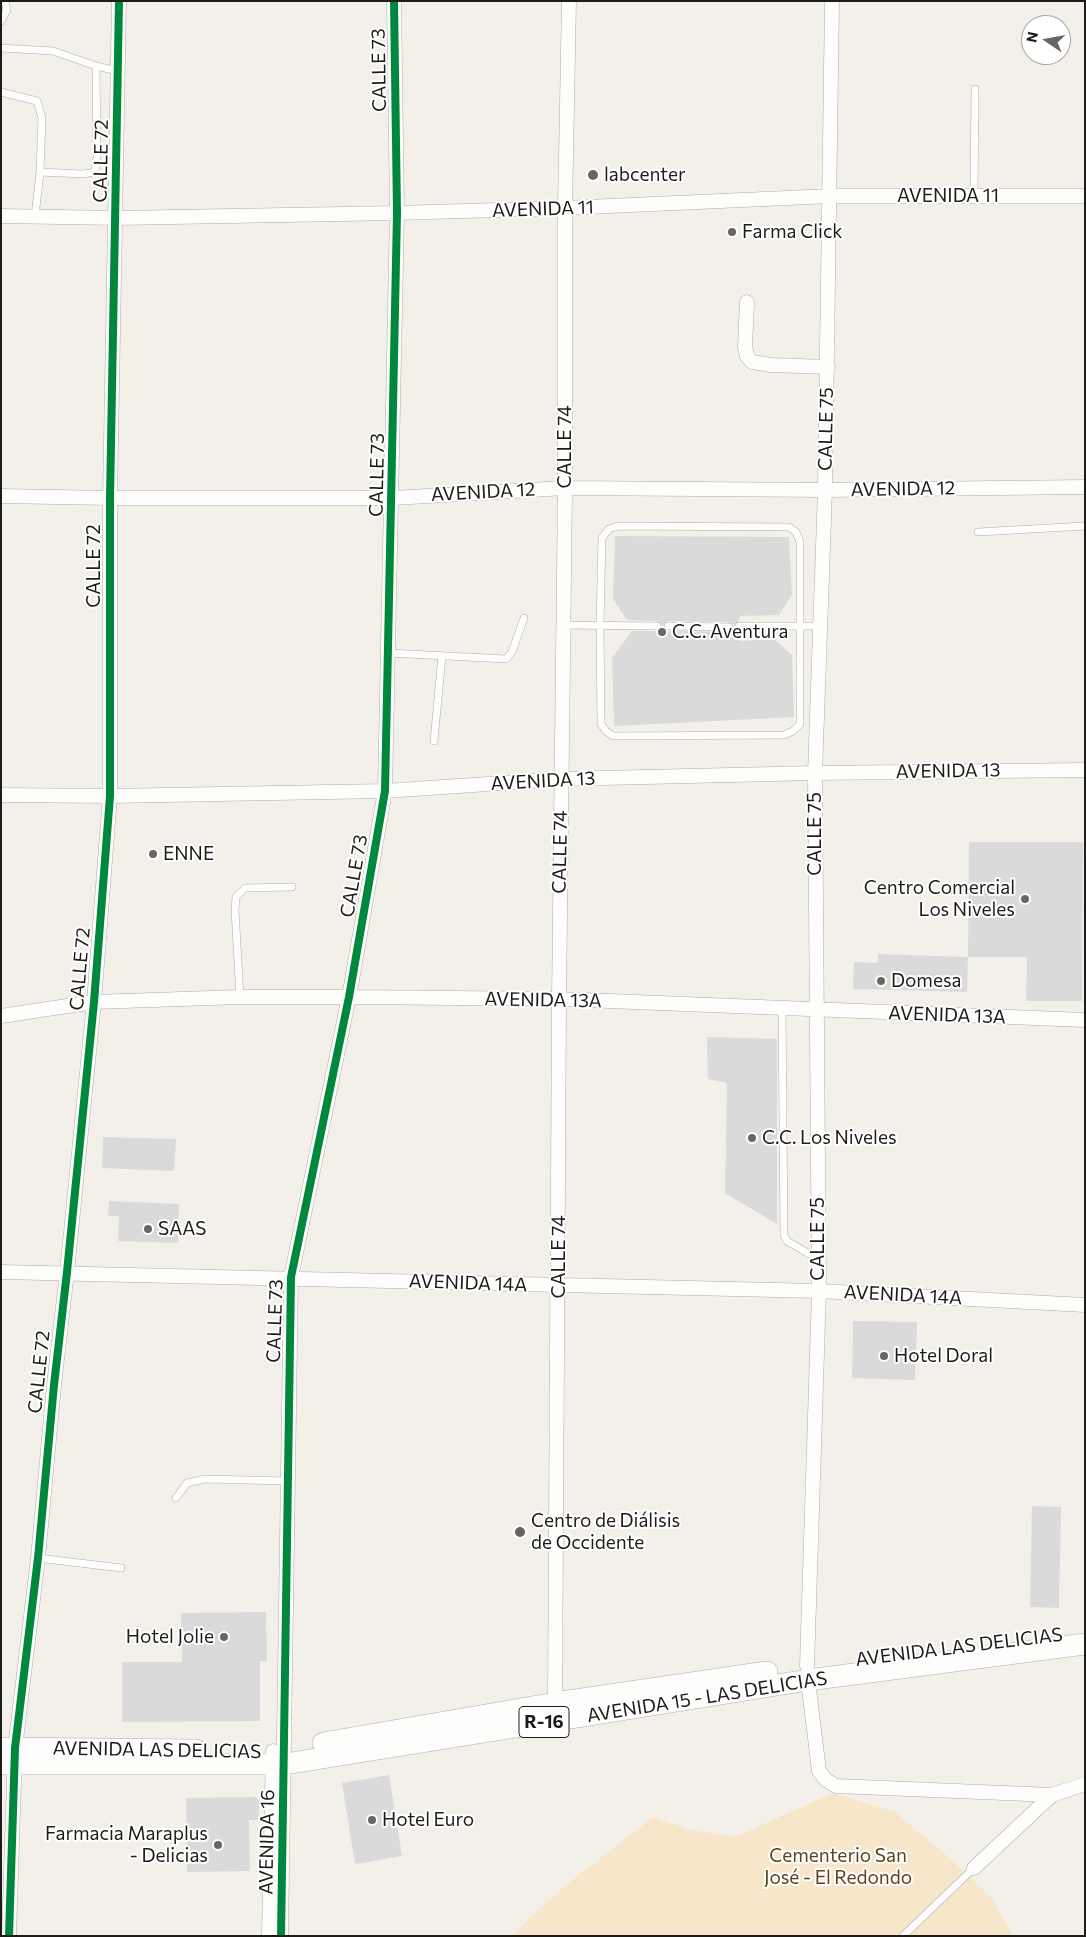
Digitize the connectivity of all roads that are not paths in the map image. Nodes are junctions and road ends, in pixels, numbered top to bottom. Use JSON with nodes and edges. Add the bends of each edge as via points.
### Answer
{"nodes":[{"id":1,"x":5,"y":1,"type":"edge"},
{"id":2,"x":118,"y":1,"type":"edge"},
{"id":3,"x":394,"y":1,"type":"edge"},
{"id":4,"x":569,"y":1,"type":"edge"},
{"id":5,"x":832,"y":1,"type":"edge"},
{"id":6,"x":1,"y":21,"type":"edge"},
{"id":7,"x":1,"y":48,"type":"edge"},
{"id":8,"x":96,"y":66,"type":"junction"},
{"id":9,"x":118,"y":71,"type":"junction"},
{"id":10,"x":975,"y":89,"type":"dead end"},
{"id":11,"x":1,"y":92,"type":"edge"},
{"id":12,"x":40,"y":172,"type":"junction"},
{"id":13,"x":831,"y":196,"type":"junction"},
{"id":14,"x":974,"y":196,"type":"junction"},
{"id":15,"x":1085,"y":196,"type":"edge"},
{"id":16,"x":564,"y":208,"type":"junction"},
{"id":17,"x":397,"y":213,"type":"junction"},
{"id":18,"x":1,"y":216,"type":"edge"},
{"id":19,"x":35,"y":216,"type":"junction"},
{"id":20,"x":117,"y":218,"type":"junction"},
{"id":21,"x":747,"y":302,"type":"dead end"},
{"id":22,"x":828,"y":367,"type":"junction"},
{"id":23,"x":1085,"y":487,"type":"edge"},
{"id":24,"x":565,"y":488,"type":"junction"},
{"id":25,"x":825,"y":490,"type":"junction"},
{"id":26,"x":1,"y":496,"type":"edge"},
{"id":27,"x":110,"y":498,"type":"junction"},
{"id":28,"x":393,"y":498,"type":"junction"},
{"id":29,"x":1085,"y":526,"type":"edge"},
{"id":30,"x":978,"y":532,"type":"dead end"},
{"id":31,"x":524,"y":618,"type":"dead end"},
{"id":32,"x":563,"y":625,"type":"junction"},
{"id":33,"x":600,"y":626,"type":"junction"},
{"id":34,"x":657,"y":626,"type":"dead end"},
{"id":35,"x":668,"y":626,"type":"dead end"},
{"id":36,"x":729,"y":626,"type":"dead end"},
{"id":37,"x":739,"y":626,"type":"dead end"},
{"id":38,"x":801,"y":626,"type":"junction"},
{"id":39,"x":820,"y":626,"type":"junction"},
{"id":40,"x":389,"y":653,"type":"junction"},
{"id":41,"x":442,"y":656,"type":"junction"},
{"id":42,"x":434,"y":741,"type":"dead end"},
{"id":43,"x":1085,"y":770,"type":"edge"},
{"id":44,"x":815,"y":773,"type":"junction"},
{"id":45,"x":561,"y":779,"type":"junction"},
{"id":46,"x":385,"y":791,"type":"junction"},
{"id":47,"x":1,"y":795,"type":"edge"},
{"id":48,"x":110,"y":796,"type":"junction"},
{"id":49,"x":292,"y":887,"type":"dead end"},
{"id":50,"x":240,"y":998,"type":"junction"},
{"id":51,"x":349,"y":998,"type":"junction"},
{"id":52,"x":558,"y":999,"type":"junction"},
{"id":53,"x":94,"y":1002,"type":"junction"},
{"id":54,"x":782,"y":1008,"type":"junction"},
{"id":55,"x":816,"y":1010,"type":"junction"},
{"id":56,"x":1,"y":1016,"type":"edge"},
{"id":57,"x":1085,"y":1020,"type":"edge"},
{"id":58,"x":818,"y":1259,"type":"junction"},
{"id":59,"x":1,"y":1272,"type":"edge"},
{"id":60,"x":67,"y":1272,"type":"junction"},
{"id":61,"x":291,"y":1277,"type":"junction"},
{"id":62,"x":559,"y":1285,"type":"junction"},
{"id":63,"x":818,"y":1291,"type":"junction"},
{"id":64,"x":1085,"y":1305,"type":"edge"},
{"id":65,"x":288,"y":1481,"type":"junction"},
{"id":66,"x":176,"y":1498,"type":"dead end"},
{"id":67,"x":38,"y":1558,"type":"junction"},
{"id":68,"x":121,"y":1568,"type":"dead end"},
{"id":69,"x":1085,"y":1632,"type":"edge"},
{"id":70,"x":1085,"y":1644,"type":"edge"},
{"id":71,"x":808,"y":1673,"type":"junction"},
{"id":72,"x":555,"y":1703,"type":"junction"},
{"id":73,"x":8,"y":1756,"type":"edge"},
{"id":74,"x":279,"y":1758,"type":"junction"},
{"id":75,"x":1085,"y":1784,"type":"edge"},
{"id":76,"x":1052,"y":1795,"type":"junction"},
{"id":77,"x":974,"y":1868,"type":"joint"},
{"id":78,"x":9,"y":1936,"type":"edge"},
{"id":79,"x":269,"y":1936,"type":"edge"},
{"id":80,"x":281,"y":1936,"type":"edge"},
{"id":81,"x":903,"y":1936,"type":"edge"}],
"edges":[{"from":1,"to":6,"type":"lane","via":[[8,10]]},
{"from":2,"to":9,"type":"street","name":"CALLE 72"},
{"from":3,"to":17,"type":"street","name":"CALLE 73"},
{"from":4,"to":16,"type":"street","name":"CALLE 74"},
{"from":5,"to":13,"type":"street","name":"CALLE 75"},
{"from":7,"to":8,"type":"lane","via":[[53,51]]},
{"from":8,"to":9,"type":"lane"},
{"from":8,"to":12,"type":"lane","via":[[95,172]]},
{"from":9,"to":20,"type":"street","name":"CALLE 72"},
{"from":10,"to":14,"type":"lane"},
{"from":11,"to":12,"type":"lane","via":[[37,101],[42,118]]},
{"from":12,"to":19,"type":"lane"},
{"from":13,"to":14,"type":"street","name":"AVENIDA 11"},
{"from":13,"to":16,"type":"street","name":"AVENIDA 11"},
{"from":13,"to":22,"type":"street","name":"CALLE 75"},
{"from":14,"to":15,"type":"street","name":"AVENIDA 11"},
{"from":16,"to":17,"type":"street","name":"AVENIDA 11"},
{"from":16,"to":24,"type":"street","name":"CALLE 74"},
{"from":17,"to":20,"type":"street","name":"AVENIDA 11"},
{"from":17,"to":28,"type":"street","name":"CALLE 73"},
{"from":18,"to":19,"type":"street","name":"AVENIDA 11"},
{"from":19,"to":20,"type":"street","name":"AVENIDA 11"},
{"from":20,"to":27,"type":"street","name":"CALLE 72"},
{"from":21,"to":22,"type":"street","via":[[745,347],[752,362]]},
{"from":22,"to":25,"type":"street","name":"CALLE 75"},
{"from":23,"to":25,"type":"street","name":"AVENIDA 12"},
{"from":24,"to":25,"type":"street","name":"AVENIDA 12"},
{"from":24,"to":28,"type":"street","name":"AVENIDA 12"},
{"from":24,"to":32,"type":"street","name":"CALLE 74"},
{"from":25,"to":39,"type":"street","name":"CALLE 75"},
{"from":26,"to":27,"type":"street","name":"AVENIDA 12"},
{"from":27,"to":28,"type":"street","name":"AVENIDA 12"},
{"from":27,"to":48,"type":"street","name":"CALLE 72"},
{"from":28,"to":40,"type":"street","name":"CALLE 73"},
{"from":29,"to":30,"type":"lane"},
{"from":31,"to":41,"type":"lane","via":[[512,652],[506,659]]},
{"from":32,"to":33,"type":"lane"},
{"from":32,"to":45,"type":"street","name":"CALLE 74"},
{"from":33,"to":34,"type":"lane"},
{"from":33,"to":38,"type":"lane","via":[[602,538],[608,529],[618,526],[789,527],[796,532],[800,542]]},
{"from":33,"to":38,"type":"lane","via":[[601,724],[613,736],[784,735],[794,731],[800,724]]},
{"from":35,"to":36,"type":"lane"},
{"from":37,"to":38,"type":"lane"},
{"from":38,"to":39,"type":"lane"},
{"from":39,"to":44,"type":"street","name":"CALLE 75"},
{"from":40,"to":41,"type":"lane"},
{"from":40,"to":46,"type":"street","name":"CALLE 73"},
{"from":41,"to":42,"type":"lane"},
{"from":43,"to":44,"type":"street","name":"AVENIDA 13"},
{"from":44,"to":45,"type":"street","name":"AVENIDA 13"},
{"from":44,"to":55,"type":"street","name":"CALLE 75"},
{"from":45,"to":46,"type":"street","name":"AVENIDA 13"},
{"from":45,"to":52,"type":"street","name":"CALLE 74"},
{"from":46,"to":48,"type":"street","name":"AVENIDA 13"},
{"from":46,"to":51,"type":"street","name":"CALLE 73"},
{"from":47,"to":48,"type":"street","name":"AVENIDA 13"},
{"from":48,"to":53,"type":"street","name":"CALLE 72"},
{"from":49,"to":50,"type":"lane","via":[[245,888],[236,897]]},
{"from":50,"to":51,"type":"street","name":"AVENIDA 13A"},
{"from":50,"to":53,"type":"street","name":"AVENIDA 13A"},
{"from":51,"to":52,"type":"street","name":"AVENIDA 13A"},
{"from":51,"to":61,"type":"street","name":"CALLE 73"},
{"from":52,"to":54,"type":"street","name":"AVENIDA 13A"},
{"from":52,"to":62,"type":"street","name":"CALLE 74"},
{"from":53,"to":56,"type":"street","name":"AVENIDA 13A"},
{"from":53,"to":60,"type":"street","name":"CALLE 72"},
{"from":54,"to":55,"type":"street","name":"AVENIDA 13A"},
{"from":54,"to":58,"type":"lane","via":[[784,1235],[787,1241]]},
{"from":55,"to":57,"type":"street","name":"AVENIDA 13A"},
{"from":55,"to":58,"type":"street","name":"CALLE 75"},
{"from":58,"to":63,"type":"street","name":"CALLE 75"},
{"from":59,"to":60,"type":"street","name":"AVENIDA 14A"},
{"from":60,"to":61,"type":"street","name":"AVENIDA 14A"},
{"from":60,"to":67,"type":"street","name":"CALLE 72"},
{"from":61,"to":62,"type":"street","name":"AVENIDA 14A"},
{"from":61,"to":65,"type":"street","name":"CALLE 73"},
{"from":62,"to":63,"type":"street","name":"AVENIDA 14A"},
{"from":62,"to":72,"type":"street","name":"CALLE 74"},
{"from":63,"to":64,"type":"street","name":"AVENIDA 14A"},
{"from":63,"to":71,"type":"street","name":"CALLE 75"},
{"from":65,"to":66,"type":"lane","via":[[205,1479],[187,1483]]},
{"from":65,"to":74,"type":"street","name":"CALLE 73"},
{"from":67,"to":68,"type":"lane"},
{"from":67,"to":73,"type":"street","name":"CALLE 72"},
{"from":69,"to":71,"type":"main road","name":"AVENIDA LAS DELICIAS","number":"R-16"},
{"from":70,"to":71,"type":"main road","name":"AVENIDA 15 - LAS DELICIAS","number":"R-16"},
{"from":71,"to":72,"type":"main road","name":"AVENIDA LAS DELICIAS","number":"R-16"},
{"from":71,"to":74,"type":"main road","name":"AVENIDA 15 - LAS DELICIAS","number":"R-16"},
{"from":71,"to":76,"type":"street","name":"CALLE 75","via":[[819,1771],[836,1786]]},
{"from":72,"to":74,"type":"main road","name":"AVENIDA LAS DELICIAS","number":"R-16"},
{"from":73,"to":74,"type":"main road","name":"AVENIDA LAS DELICIAS","number":"R-16"},
{"from":73,"to":78,"type":"street","name":"CALLE 72"},
{"from":74,"to":79,"type":"street","name":"AVENIDA 16"},
{"from":74,"to":80,"type":"street","name":"AVENIDA 16"},
{"from":75,"to":76,"type":"street"},
{"from":76,"to":77,"type":"street"},
{"from":77,"to":81,"type":"lane"}]}
